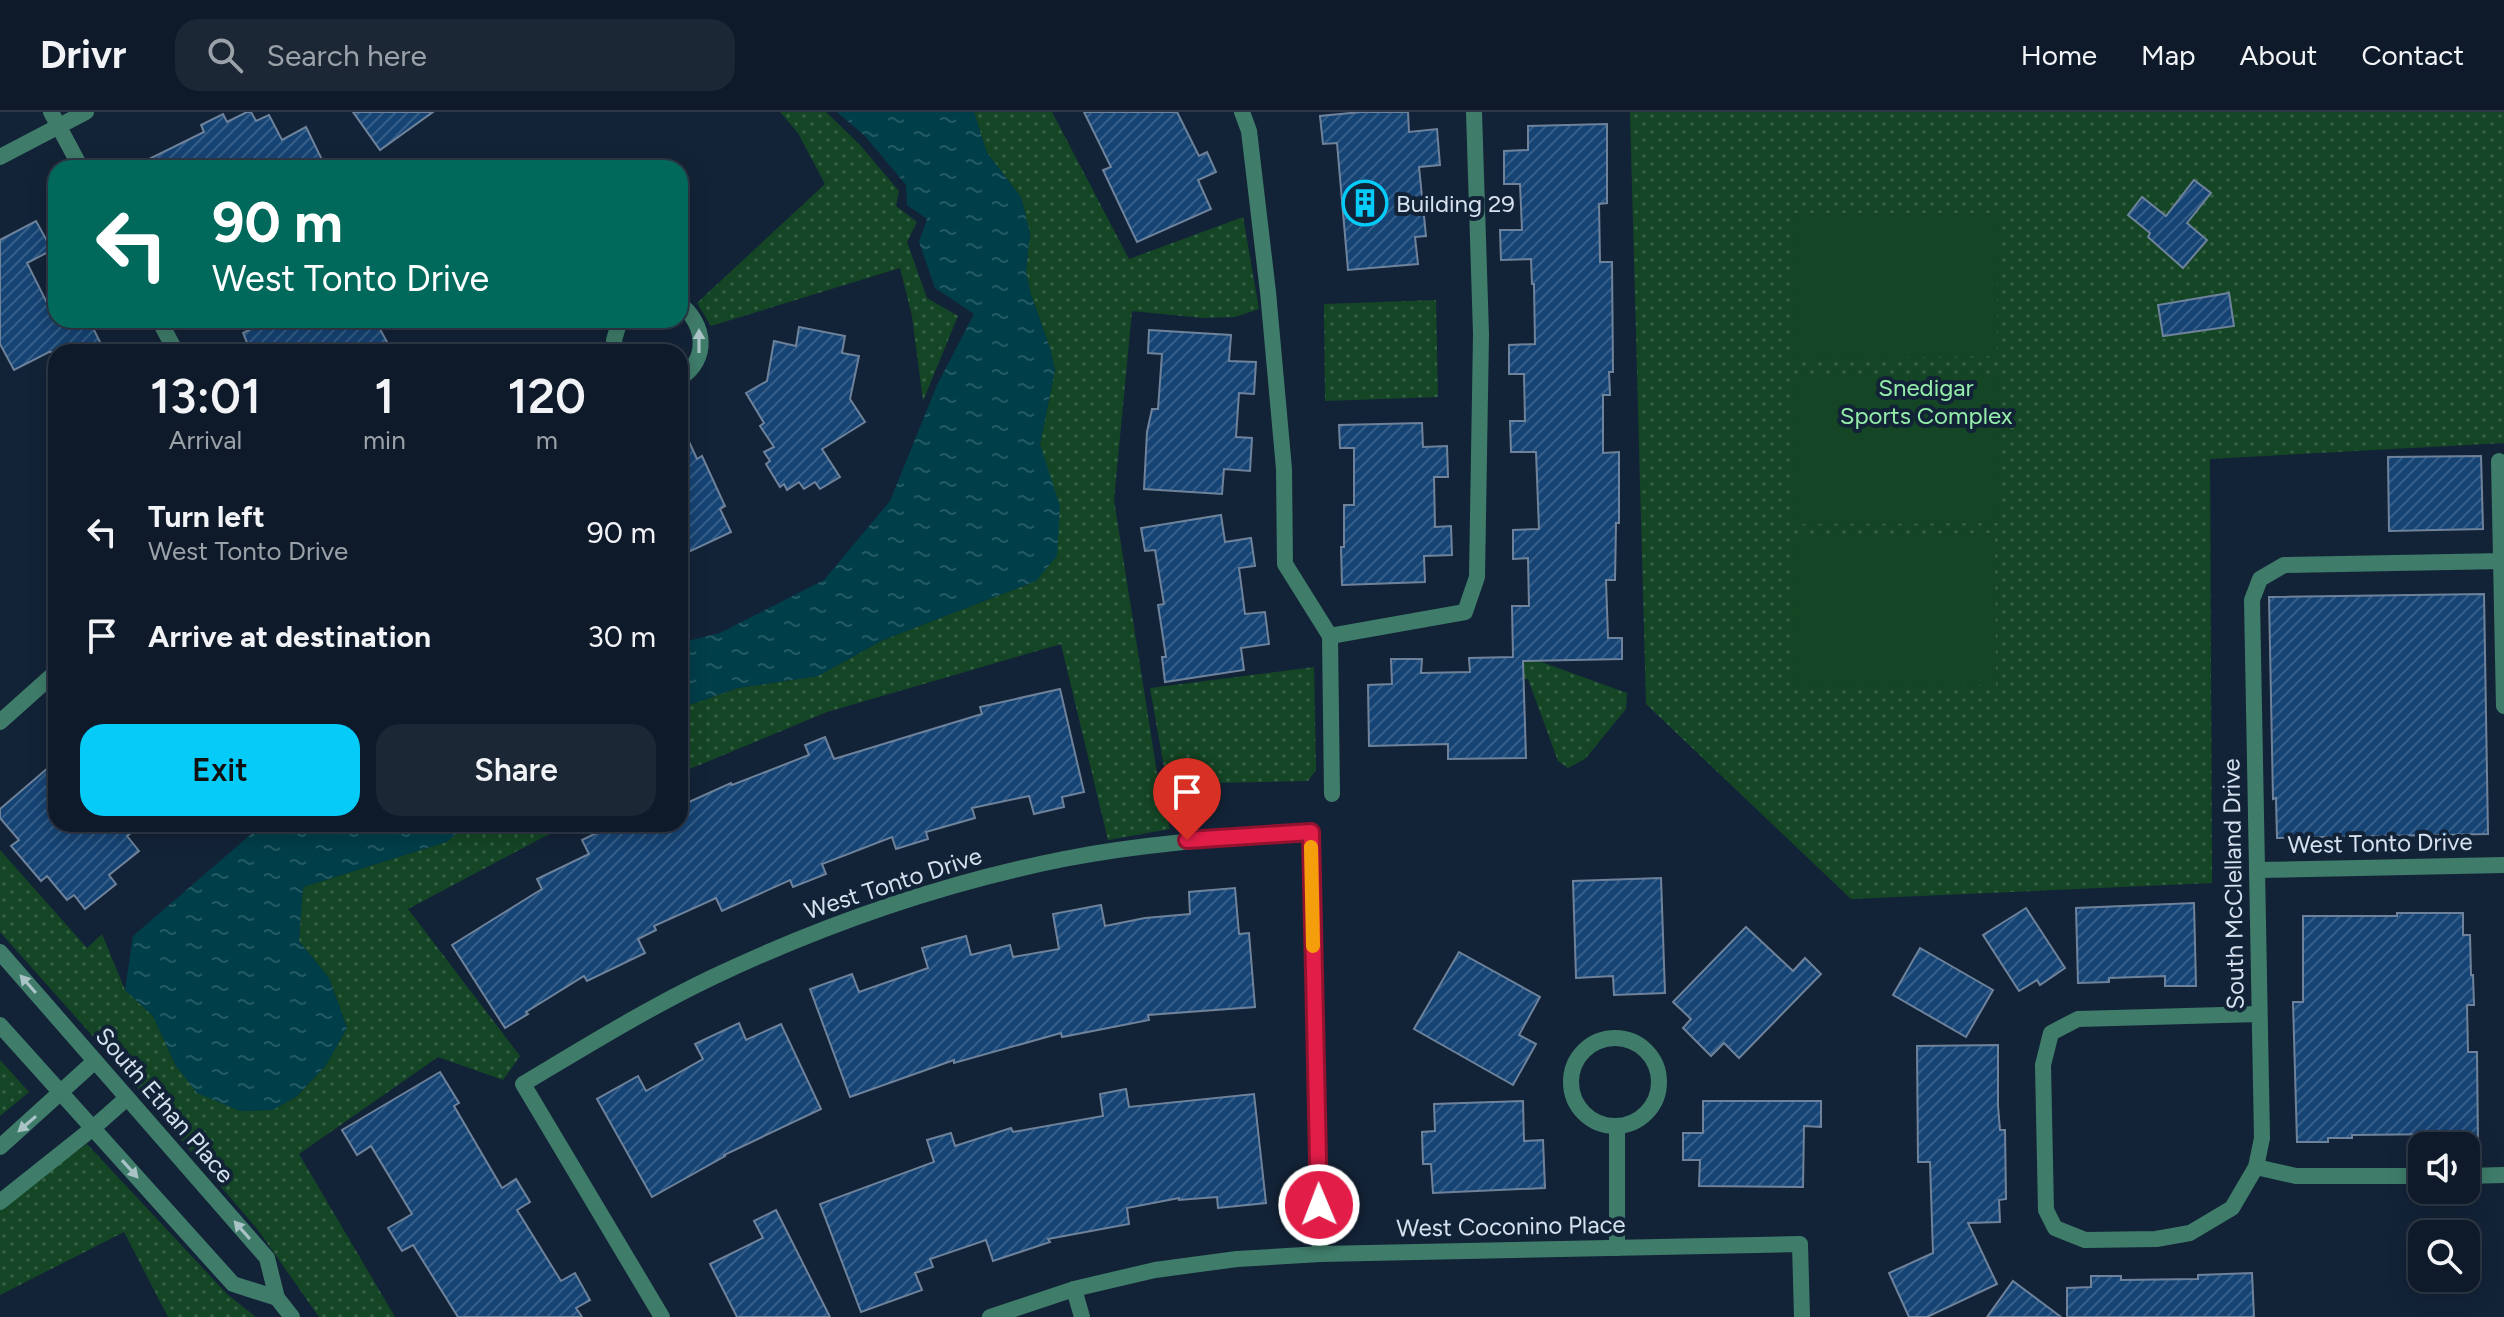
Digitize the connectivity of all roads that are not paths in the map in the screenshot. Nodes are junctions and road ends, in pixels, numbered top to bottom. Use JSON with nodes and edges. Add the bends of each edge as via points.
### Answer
{"nodes":[{"id":1,"x":86,"y":112,"type":"edge"},
{"id":2,"x":1242,"y":112,"type":"edge"},
{"id":3,"x":1474,"y":112,"type":"edge"},
{"id":4,"x":55,"y":119,"type":"edge"},
{"id":5,"x":0,"y":157,"type":"edge"},
{"id":6,"x":77,"y":160,"type":"edge"},
{"id":7,"x":688,"y":311,"type":"edge"},
{"id":8,"x":688,"y":371,"type":"edge"},
{"id":9,"x":2499,"y":461,"type":"dead end"},
{"id":10,"x":2502,"y":561,"type":"edge"},
{"id":11,"x":1330,"y":636,"type":"junction"},
{"id":12,"x":48,"y":679,"type":"edge"},
{"id":13,"x":2504,"y":706,"type":"edge"},
{"id":14,"x":0,"y":722,"type":"edge"},
{"id":15,"x":1332,"y":794,"type":"dead end"},
{"id":16,"x":2504,"y":865,"type":"edge"},
{"id":17,"x":2258,"y":870,"type":"junction"},
{"id":18,"x":0,"y":952,"type":"edge"},
{"id":19,"x":2259,"y":1014,"type":"junction"},
{"id":20,"x":0,"y":1025,"type":"edge"},
{"id":21,"x":95,"y":1061,"type":"junction"},
{"id":22,"x":62,"y":1093,"type":"junction"},
{"id":23,"x":127,"y":1098,"type":"junction"},
{"id":24,"x":1617,"y":1126,"type":"junction"},
{"id":25,"x":93,"y":1128,"type":"junction"},
{"id":26,"x":0,"y":1147,"type":"edge"},
{"id":27,"x":2256,"y":1167,"type":"junction"},
{"id":28,"x":2504,"y":1175,"type":"edge"},
{"id":29,"x":2408,"y":1176,"type":"edge"},
{"id":30,"x":2480,"y":1176,"type":"edge"},
{"id":31,"x":0,"y":1202,"type":"edge"},
{"id":32,"x":1617,"y":1248,"type":"junction"},
{"id":33,"x":1320,"y":1254,"type":"junction"},
{"id":34,"x":1074,"y":1289,"type":"junction"},
{"id":35,"x":277,"y":1298,"type":"junction"},
{"id":36,"x":292,"y":1317,"type":"edge"},
{"id":37,"x":662,"y":1317,"type":"edge"},
{"id":38,"x":990,"y":1317,"type":"edge"},
{"id":39,"x":1082,"y":1317,"type":"edge"},
{"id":40,"x":1802,"y":1317,"type":"edge"}],
"edges":[{"from":1,"to":4,"type":"street"},
{"from":2,"to":11,"type":"street","via":[[1249,131],[1268,292],[1284,469],[1285,564]]},
{"from":3,"to":11,"type":"street","via":[[1481,334],[1477,577],[1465,612]]},
{"from":4,"to":5,"type":"street"},
{"from":4,"to":6,"type":"street"},
{"from":8,"to":7,"type":"street","one_way":true,"via":[[702,340]]},
{"from":9,"to":10,"type":"street"},
{"from":10,"to":13,"type":"street"},
{"from":10,"to":17,"type":"street","name":"South McClelland Drive","via":[[2284,565],[2260,579],[2252,600]]},
{"from":11,"to":15,"type":"street"},
{"from":12,"to":14,"type":"street"},
{"from":16,"to":17,"type":"street","name":"West Tonto Drive"},
{"from":17,"to":19,"type":"street","name":"South McClelland Drive"},
{"from":21,"to":18,"type":"street","name":"South Ethan Place","one_way":true},
{"from":19,"to":27,"type":"street","name":"South McClelland Drive","via":[[2262,1138]]},
{"from":19,"to":27,"type":"street","via":[[2078,1019],[2051,1033],[2043,1065],[2046,1210],[2055,1228],[2085,1240],[2190,1233],[2232,1208]]},
{"from":20,"to":22,"type":"street"},
{"from":21,"to":22,"type":"street"},
{"from":21,"to":23,"type":"street","name":"South Ethan Place"},
{"from":22,"to":25,"type":"street"},
{"from":22,"to":26,"type":"street","one_way":true},
{"from":23,"to":25,"type":"street"},
{"from":35,"to":23,"type":"street","name":"South Ethan Place","one_way":true,"via":[[267,1258]]},
{"from":24,"to":24,"type":"street","via":[[1631,1123],[1652,1107],[1659,1081],[1657,1068],[1638,1045],[1609,1039],[1582,1052],[1571,1080],[1580,1109],[1592,1119]]},
{"from":24,"to":32,"type":"street"},
{"from":25,"to":31,"type":"street"},
{"from":25,"to":35,"type":"street","one_way":true,"via":[[233,1284]]},
{"from":27,"to":29,"type":"street","via":[[2296,1176]]},
{"from":28,"to":30,"type":"street"},
{"from":32,"to":33,"type":"street","name":"West Coconino Place"},
{"from":32,"to":40,"type":"street","name":"West Coconino Place","via":[[1800,1244]]},
{"from":33,"to":34,"type":"street","name":"West Coconino Place","via":[[1155,1270]]},
{"from":33,"to":37,"type":"street","name":"West Tonto Drive","via":[[1311,832],[1187,840],[1064,859],[943,888],[826,927],[712,977],[523,1084]]},
{"from":34,"to":38,"type":"street","name":"West Coconino Place"},
{"from":34,"to":39,"type":"street"},
{"from":35,"to":36,"type":"street","name":"South Ethan Place"}]}
